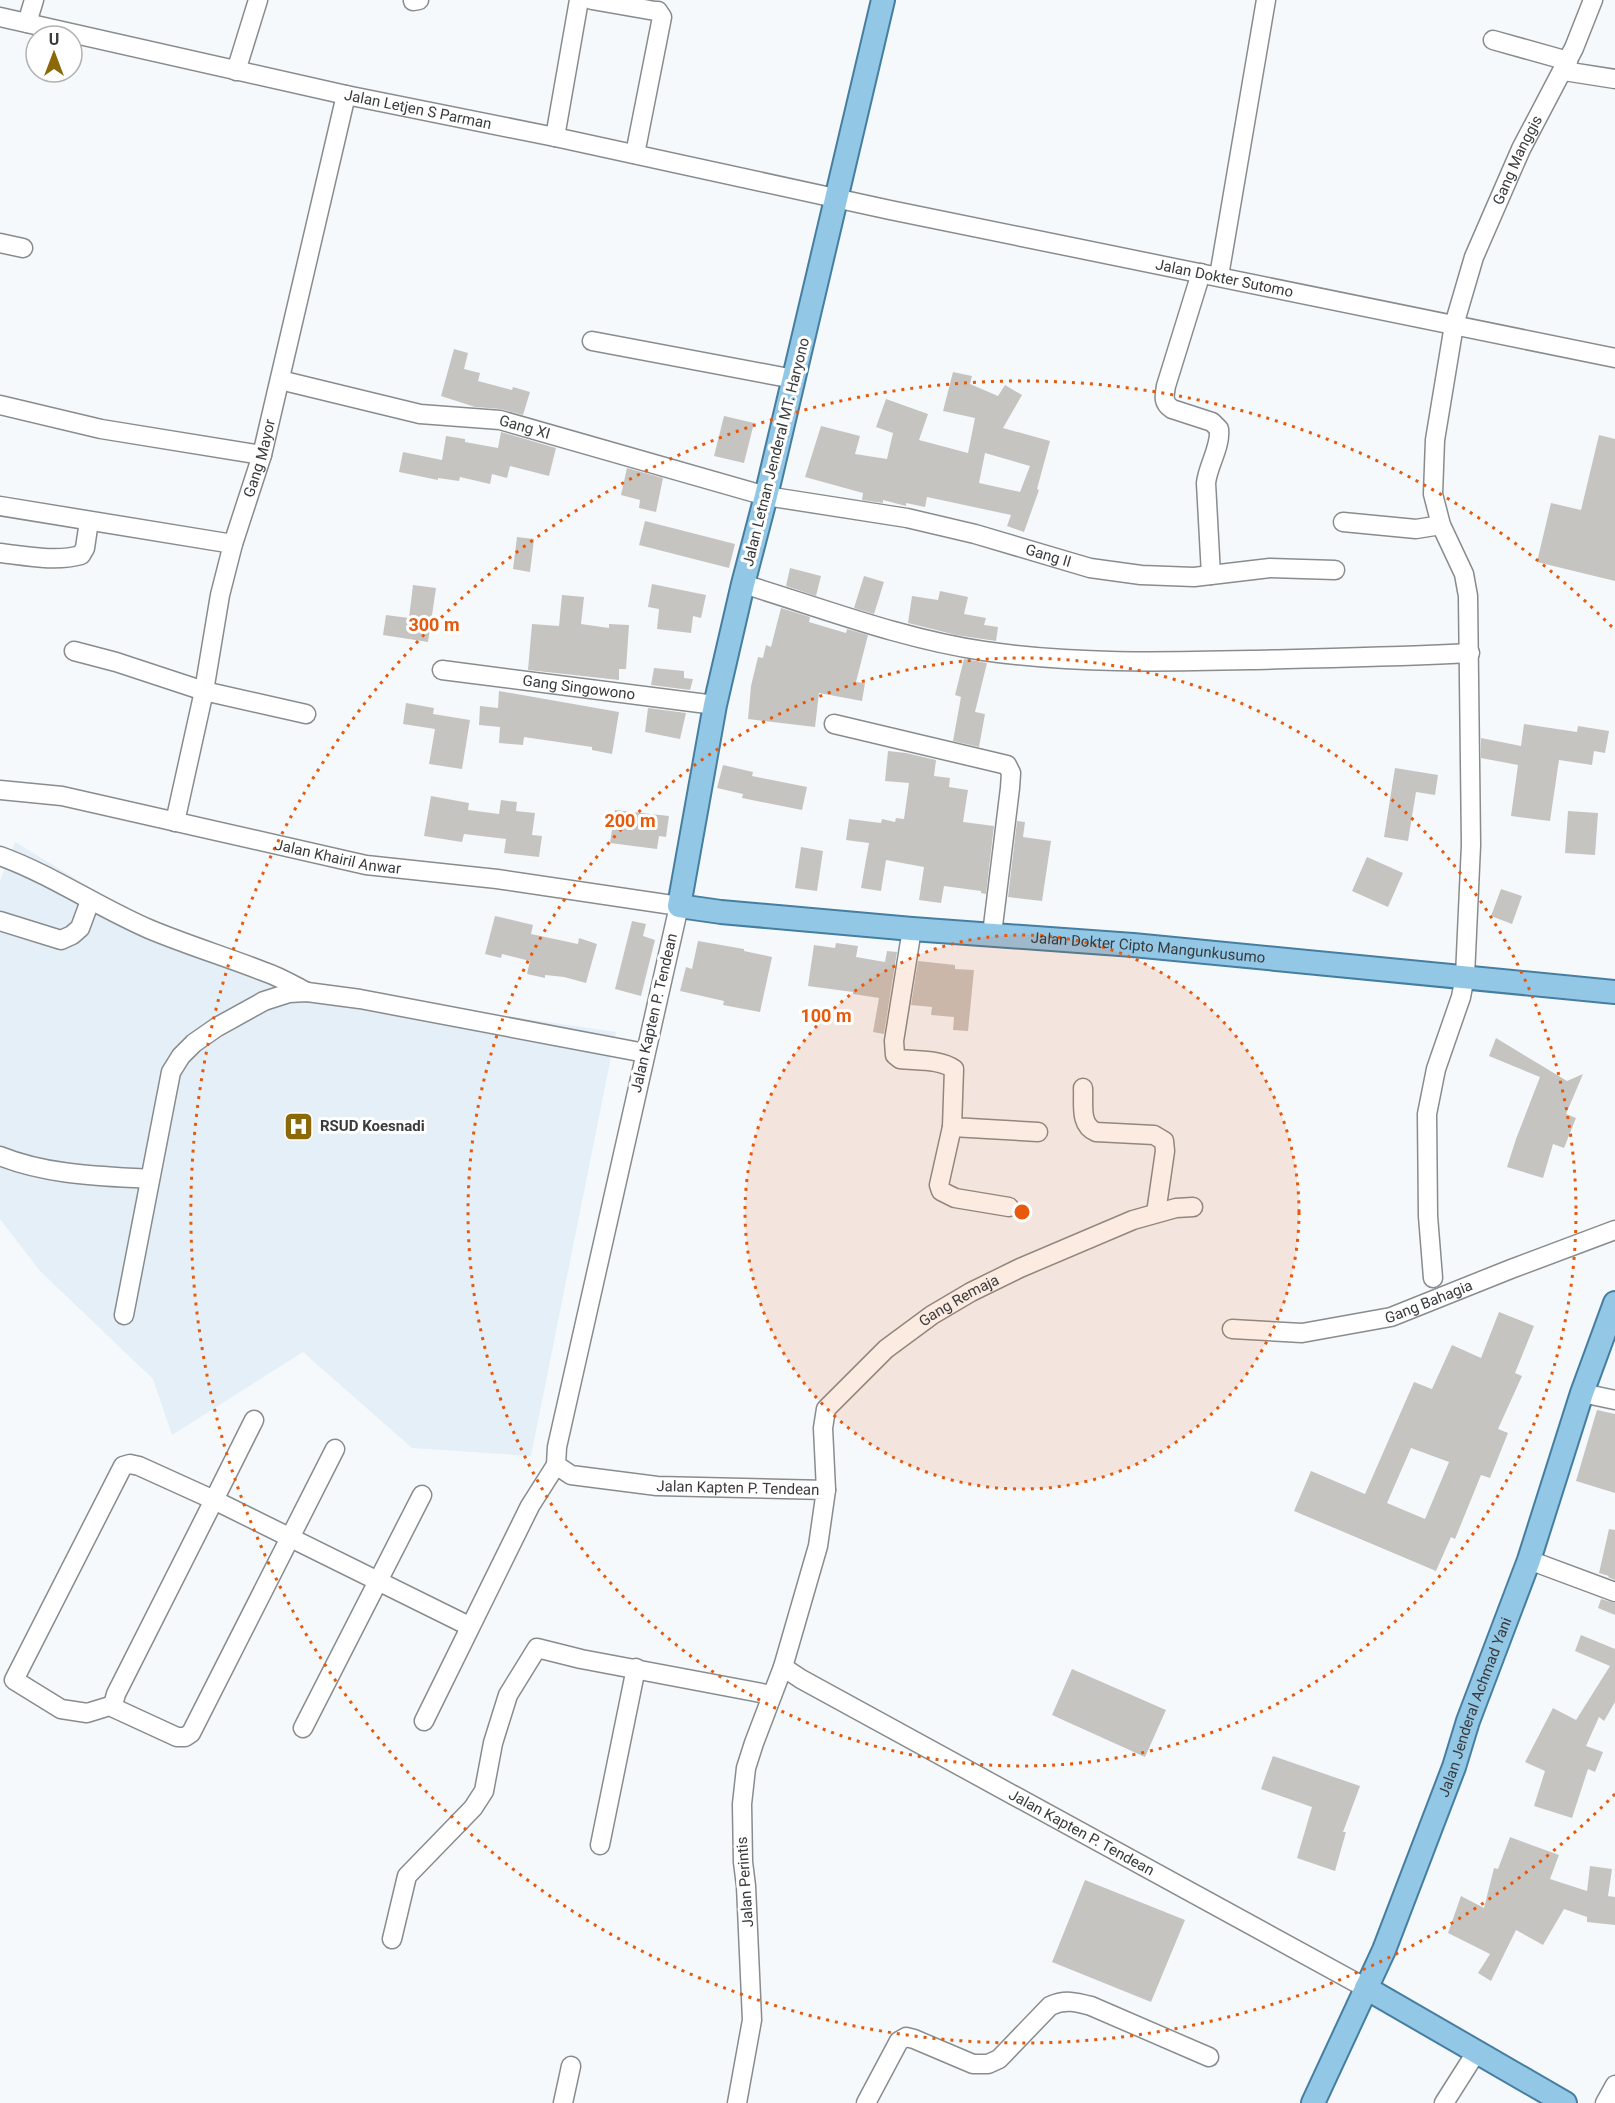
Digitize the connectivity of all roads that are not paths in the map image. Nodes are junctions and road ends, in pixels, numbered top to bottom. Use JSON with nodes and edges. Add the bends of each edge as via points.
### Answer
{"nodes":[{"id":1,"x":34,"y":0,"type":"edge"},
{"id":2,"x":258,"y":0,"type":"edge"},
{"id":3,"x":579,"y":0,"type":"edge"},
{"id":4,"x":591,"y":0,"type":"edge"},
{"id":5,"x":883,"y":0,"type":"edge"},
{"id":6,"x":1266,"y":0,"type":"edge"},
{"id":7,"x":1593,"y":0,"type":"edge"},
{"id":8,"x":0,"y":17,"type":"edge"},
{"id":9,"x":27,"y":23,"type":"junction"},
{"id":10,"x":1493,"y":40,"type":"dead end"},
{"id":11,"x":1566,"y":66,"type":"junction"},
{"id":12,"x":236,"y":71,"type":"junction"},
{"id":13,"x":1615,"y":79,"type":"edge"},
{"id":14,"x":346,"y":95,"type":"junction"},
{"id":15,"x":555,"y":137,"type":"junction"},
{"id":16,"x":635,"y":154,"type":"junction"},
{"id":17,"x":836,"y":198,"type":"junction"},
{"id":18,"x":0,"y":243,"type":"edge"},
{"id":19,"x":23,"y":248,"type":"dead end"},
{"id":20,"x":1210,"y":274,"type":"junction"},
{"id":21,"x":1454,"y":325,"type":"junction"},
{"id":22,"x":592,"y":341,"type":"dead end"},
{"id":23,"x":1615,"y":358,"type":"edge"},
{"id":24,"x":794,"y":379,"type":"junction"},
{"id":25,"x":280,"y":380,"type":"junction"},
{"id":26,"x":0,"y":405,"type":"edge"},
{"id":27,"x":262,"y":455,"type":"junction"},
{"id":28,"x":766,"y":496,"type":"junction"},
{"id":29,"x":0,"y":506,"type":"edge"},
{"id":30,"x":89,"y":521,"type":"junction"},
{"id":31,"x":1343,"y":522,"type":"dead end"},
{"id":32,"x":1442,"y":525,"type":"junction"},
{"id":33,"x":233,"y":544,"type":"junction"},
{"id":34,"x":0,"y":553,"type":"edge"},
{"id":35,"x":1335,"y":570,"type":"dead end"},
{"id":36,"x":1211,"y":575,"type":"junction"},
{"id":37,"x":743,"y":584,"type":"junction"},
{"id":38,"x":74,"y":651,"type":"dead end"},
{"id":39,"x":1470,"y":653,"type":"junction"},
{"id":40,"x":442,"y":670,"type":"dead end"},
{"id":41,"x":204,"y":691,"type":"junction"},
{"id":42,"x":715,"y":705,"type":"junction"},
{"id":43,"x":306,"y":714,"type":"dead end"},
{"id":44,"x":834,"y":724,"type":"dead end"},
{"id":45,"x":0,"y":790,"type":"edge"},
{"id":46,"x":175,"y":822,"type":"junction"},
{"id":47,"x":0,"y":856,"type":"edge"},
{"id":48,"x":90,"y":901,"type":"junction"},
{"id":49,"x":679,"y":906,"type":"junction"},
{"id":50,"x":0,"y":921,"type":"edge"},
{"id":51,"x":912,"y":928,"type":"junction"},
{"id":52,"x":992,"y":934,"type":"junction"},
{"id":53,"x":1465,"y":976,"type":"junction"},
{"id":54,"x":307,"y":992,"type":"junction"},
{"id":55,"x":1615,"y":993,"type":"edge"},
{"id":56,"x":645,"y":1053,"type":"junction"},
{"id":57,"x":1083,"y":1088,"type":"dead end"},
{"id":58,"x":952,"y":1127,"type":"junction"},
{"id":59,"x":1038,"y":1132,"type":"dead end"},
{"id":60,"x":0,"y":1156,"type":"edge"},
{"id":61,"x":150,"y":1179,"type":"junction"},
{"id":62,"x":1009,"y":1207,"type":"dead end"},
{"id":63,"x":1193,"y":1207,"type":"dead end"},
{"id":64,"x":1156,"y":1213,"type":"junction"},
{"id":65,"x":1615,"y":1230,"type":"edge"},
{"id":66,"x":1433,"y":1278,"type":"dead end"},
{"id":67,"x":1612,"y":1312,"type":"edge"},
{"id":68,"x":124,"y":1315,"type":"dead end"},
{"id":69,"x":1232,"y":1329,"type":"dead end"},
{"id":70,"x":1582,"y":1393,"type":"junction"},
{"id":71,"x":1615,"y":1400,"type":"edge"},
{"id":72,"x":254,"y":1420,"type":"dead end"},
{"id":73,"x":335,"y":1449,"type":"dead end"},
{"id":74,"x":551,"y":1472,"type":"junction"},
{"id":75,"x":826,"y":1490,"type":"junction"},
{"id":76,"x":422,"y":1495,"type":"dead end"},
{"id":77,"x":214,"y":1500,"type":"junction"},
{"id":78,"x":291,"y":1537,"type":"junction"},
{"id":79,"x":1529,"y":1560,"type":"junction"},
{"id":80,"x":380,"y":1581,"type":"junction"},
{"id":81,"x":1615,"y":1592,"type":"edge"},
{"id":82,"x":469,"y":1626,"type":"junction"},
{"id":83,"x":783,"y":1667,"type":"junction"},
{"id":84,"x":636,"y":1668,"type":"junction"},
{"id":85,"x":772,"y":1695,"type":"junction"},
{"id":86,"x":113,"y":1705,"type":"junction"},
{"id":87,"x":424,"y":1721,"type":"dead end"},
{"id":88,"x":303,"y":1728,"type":"dead end"},
{"id":89,"x":600,"y":1845,"type":"dead end"},
{"id":90,"x":392,"y":1939,"type":"dead end"},
{"id":91,"x":1366,"y":1988,"type":"junction"},
{"id":92,"x":1477,"y":2051,"type":"junction"},
{"id":93,"x":1209,"y":2057,"type":"dead end"},
{"id":94,"x":572,"y":2066,"type":"dead end"},
{"id":95,"x":1615,"y":2085,"type":"edge"},
{"id":96,"x":563,"y":2103,"type":"edge"},
{"id":97,"x":737,"y":2103,"type":"edge"},
{"id":98,"x":866,"y":2103,"type":"edge"},
{"id":99,"x":1313,"y":2103,"type":"edge"},
{"id":100,"x":1444,"y":2103,"type":"edge"},
{"id":101,"x":1565,"y":2103,"type":"edge"},
{"id":102,"x":1605,"y":2103,"type":"edge"}],
"edges":[{"from":1,"to":9,"type":"street"},
{"from":2,"to":12,"type":"street"},
{"from":3,"to":15,"type":"street"},
{"from":4,"to":16,"type":"street","via":[[655,10],[662,17]]},
{"from":5,"to":17,"type":"main road","name":"Jalan Letnan Jenderal MT. Haryono"},
{"from":6,"to":20,"type":"street"},
{"from":7,"to":11,"type":"street","name":"Gang Manggis"},
{"from":8,"to":9,"type":"street","name":"Jalan Letjen S Parman"},
{"from":9,"to":12,"type":"street","name":"Jalan Letjen S Parman"},
{"from":10,"to":11,"type":"street"},
{"from":11,"to":13,"type":"street"},
{"from":11,"to":21,"type":"street","name":"Gang Manggis","via":[[1521,149],[1473,257]]},
{"from":12,"to":14,"type":"street","name":"Jalan Letjen S Parman"},
{"from":14,"to":15,"type":"street","name":"Jalan Letjen S Parman"},
{"from":14,"to":25,"type":"street","name":"Gang Mayor"},
{"from":15,"to":16,"type":"street","name":"Jalan Letjen S Parman"},
{"from":16,"to":17,"type":"street","name":"Jalan Letjen S Parman"},
{"from":17,"to":20,"type":"street","name":"Jalan Dokter Sutomo"},
{"from":17,"to":24,"type":"main road","name":"Jalan Letnan Jenderal MT. Haryono"},
{"from":18,"to":19,"type":"street"},
{"from":20,"to":21,"type":"street","name":"Jalan Dokter Sutomo"},
{"from":20,"to":36,"type":"street","via":[[1164,398],[1172,409],[1212,422],[1219,429],[1206,483]]},
{"from":21,"to":23,"type":"street","name":"Jalan Dokter Sutomo"},
{"from":21,"to":32,"type":"street","name":"Gang Manggis","via":[[1433,463],[1433,494]]},
{"from":22,"to":24,"type":"street"},
{"from":24,"to":28,"type":"main road","name":"Jalan Letnan Jenderal MT. Haryono"},
{"from":25,"to":27,"type":"street","name":"Gang Mayor"},
{"from":25,"to":28,"type":"street","name":"Gang XI","via":[[420,414],[500,420]]},
{"from":26,"to":27,"type":"street","via":[[101,429]]},
{"from":27,"to":33,"type":"street","name":"Gang Mayor"},
{"from":28,"to":36,"type":"street","name":"Gang II","via":[[908,518],[1090,568],[1141,575]]},
{"from":28,"to":37,"type":"main road","name":"Jalan Letnan Jenderal MT. Haryono"},
{"from":29,"to":30,"type":"street"},
{"from":30,"to":33,"type":"street"},
{"from":30,"to":34,"type":"street","via":[[81,555],[42,558]]},
{"from":31,"to":32,"type":"street","via":[[1416,529]]},
{"from":32,"to":39,"type":"street","name":"Gang Manggis","via":[[1464,574]]},
{"from":33,"to":41,"type":"street","name":"Gang Mayor"},
{"from":35,"to":36,"type":"street","name":"Gang II","via":[[1270,568]]},
{"from":37,"to":39,"type":"street","via":[[900,633],[983,651],[1071,660],[1157,663]]},
{"from":37,"to":42,"type":"main road","name":"Jalan Letnan Jenderal MT. Haryono"},
{"from":38,"to":41,"type":"street"},
{"from":39,"to":53,"type":"street","name":"Gang Manggis","via":[[1471,844]]},
{"from":40,"to":42,"type":"street","name":"Gang Singowono"},
{"from":41,"to":43,"type":"street"},
{"from":41,"to":46,"type":"street","name":"Gang Mayor"},
{"from":42,"to":49,"type":"main road","name":"Jalan Letnan Jenderal MT. Haryono"},
{"from":44,"to":52,"type":"street","via":[[1007,765],[1010,789]]},
{"from":45,"to":46,"type":"street","name":"Jalan Khairil Anwar","via":[[62,796]]},
{"from":46,"to":49,"type":"street","name":"Jalan Khairil Anwar","via":[[366,865],[497,879]]},
{"from":47,"to":48,"type":"street","via":[[25,865]]},
{"from":48,"to":50,"type":"street","via":[[80,928],[61,940]]},
{"from":48,"to":54,"type":"street","via":[[191,946],[268,972]]},
{"from":49,"to":51,"type":"main road","name":"Jalan Dokter Cipto Mangunkusumo"},
{"from":49,"to":56,"type":"street","name":"Jalan Kapten P. Tendean"},
{"from":51,"to":52,"type":"main road","name":"Jalan Dokter Cipto Mangunkusumo"},
{"from":51,"to":58,"type":"street","via":[[893,1050],[900,1059],[954,1069]]},
{"from":52,"to":53,"type":"main road","name":"Jalan Dokter Cipto Mangunkusumo"},
{"from":53,"to":55,"type":"main road","name":"Jalan Dokter Cipto Mangunkusumo"},
{"from":53,"to":66,"type":"street","name":"Gang Manggis","via":[[1436,1069],[1427,1114]]},
{"from":54,"to":56,"type":"street"},
{"from":54,"to":61,"type":"street","via":[[264,1000],[194,1043],[181,1056],[167,1086]]},
{"from":56,"to":74,"type":"street","name":"Jalan Kapten P. Tendean"},
{"from":57,"to":64,"type":"street","via":[[1085,1124],[1090,1130],[1154,1135],[1164,1141]]},
{"from":58,"to":59,"type":"street"},
{"from":58,"to":62,"type":"street","via":[[941,1191],[955,1198]]},
{"from":60,"to":61,"type":"street","via":[[20,1164],[83,1175]]},
{"from":61,"to":68,"type":"street"},
{"from":63,"to":64,"type":"street","name":"Gang Remaja"},
{"from":64,"to":75,"type":"street","name":"Gang Remaja","via":[[1073,1245],[971,1292],[886,1350],[826,1409]]},
{"from":65,"to":69,"type":"street","name":"Gang Bahagia","via":[[1391,1317],[1302,1333]]},
{"from":67,"to":70,"type":"main road","name":"Jalan Jenderal Achmad Yani"},
{"from":70,"to":71,"type":"street"},
{"from":70,"to":79,"type":"main road","name":"Jalan Jenderal Achmad Yani"},
{"from":72,"to":77,"type":"street"},
{"from":73,"to":78,"type":"street"},
{"from":74,"to":75,"type":"street","name":"Jalan Kapten P. Tendean","via":[[657,1486]]},
{"from":74,"to":82,"type":"street"},
{"from":75,"to":83,"type":"street","name":"Jalan Kapten P. Tendean","via":[[818,1546]]},
{"from":76,"to":80,"type":"street"},
{"from":77,"to":78,"type":"street"},
{"from":77,"to":86,"type":"street"},
{"from":77,"to":86,"type":"street","via":[[139,1466],[123,1466],[14,1680],[61,1709],[87,1713]]},
{"from":78,"to":80,"type":"street"},
{"from":78,"to":86,"type":"street","via":[[189,1736],[177,1737],[116,1710]]},
{"from":79,"to":81,"type":"street"},
{"from":79,"to":91,"type":"main road","name":"Jalan Jenderal Achmad Yani","via":[[1454,1767]]},
{"from":80,"to":82,"type":"street"},
{"from":80,"to":88,"type":"street"},
{"from":82,"to":87,"type":"street"},
{"from":83,"to":85,"type":"street","name":"Jalan Perintis"},
{"from":83,"to":91,"type":"street","name":"Jalan Kapten P. Tendean"},
{"from":84,"to":85,"type":"street"},
{"from":84,"to":89,"type":"street"},
{"from":84,"to":90,"type":"street","via":[[537,1648],[508,1695],[484,1791],[473,1808],[407,1876]]},
{"from":85,"to":97,"type":"street","name":"Jalan Perintis","via":[[746,1768],[742,1804],[752,2020]]},
{"from":91,"to":92,"type":"main road"},
{"from":91,"to":99,"type":"main road","name":"Jalan Jenderal Achmad Yani"},
{"from":92,"to":100,"type":"street"},
{"from":92,"to":101,"type":"main road"},
{"from":93,"to":98,"type":"street","via":[[1091,2006],[1060,2001],[1050,2006],[999,2059],[988,2064],[973,2064],[906,2037],[899,2041]]},
{"from":94,"to":96,"type":"street"},
{"from":95,"to":102,"type":"street"}]}
